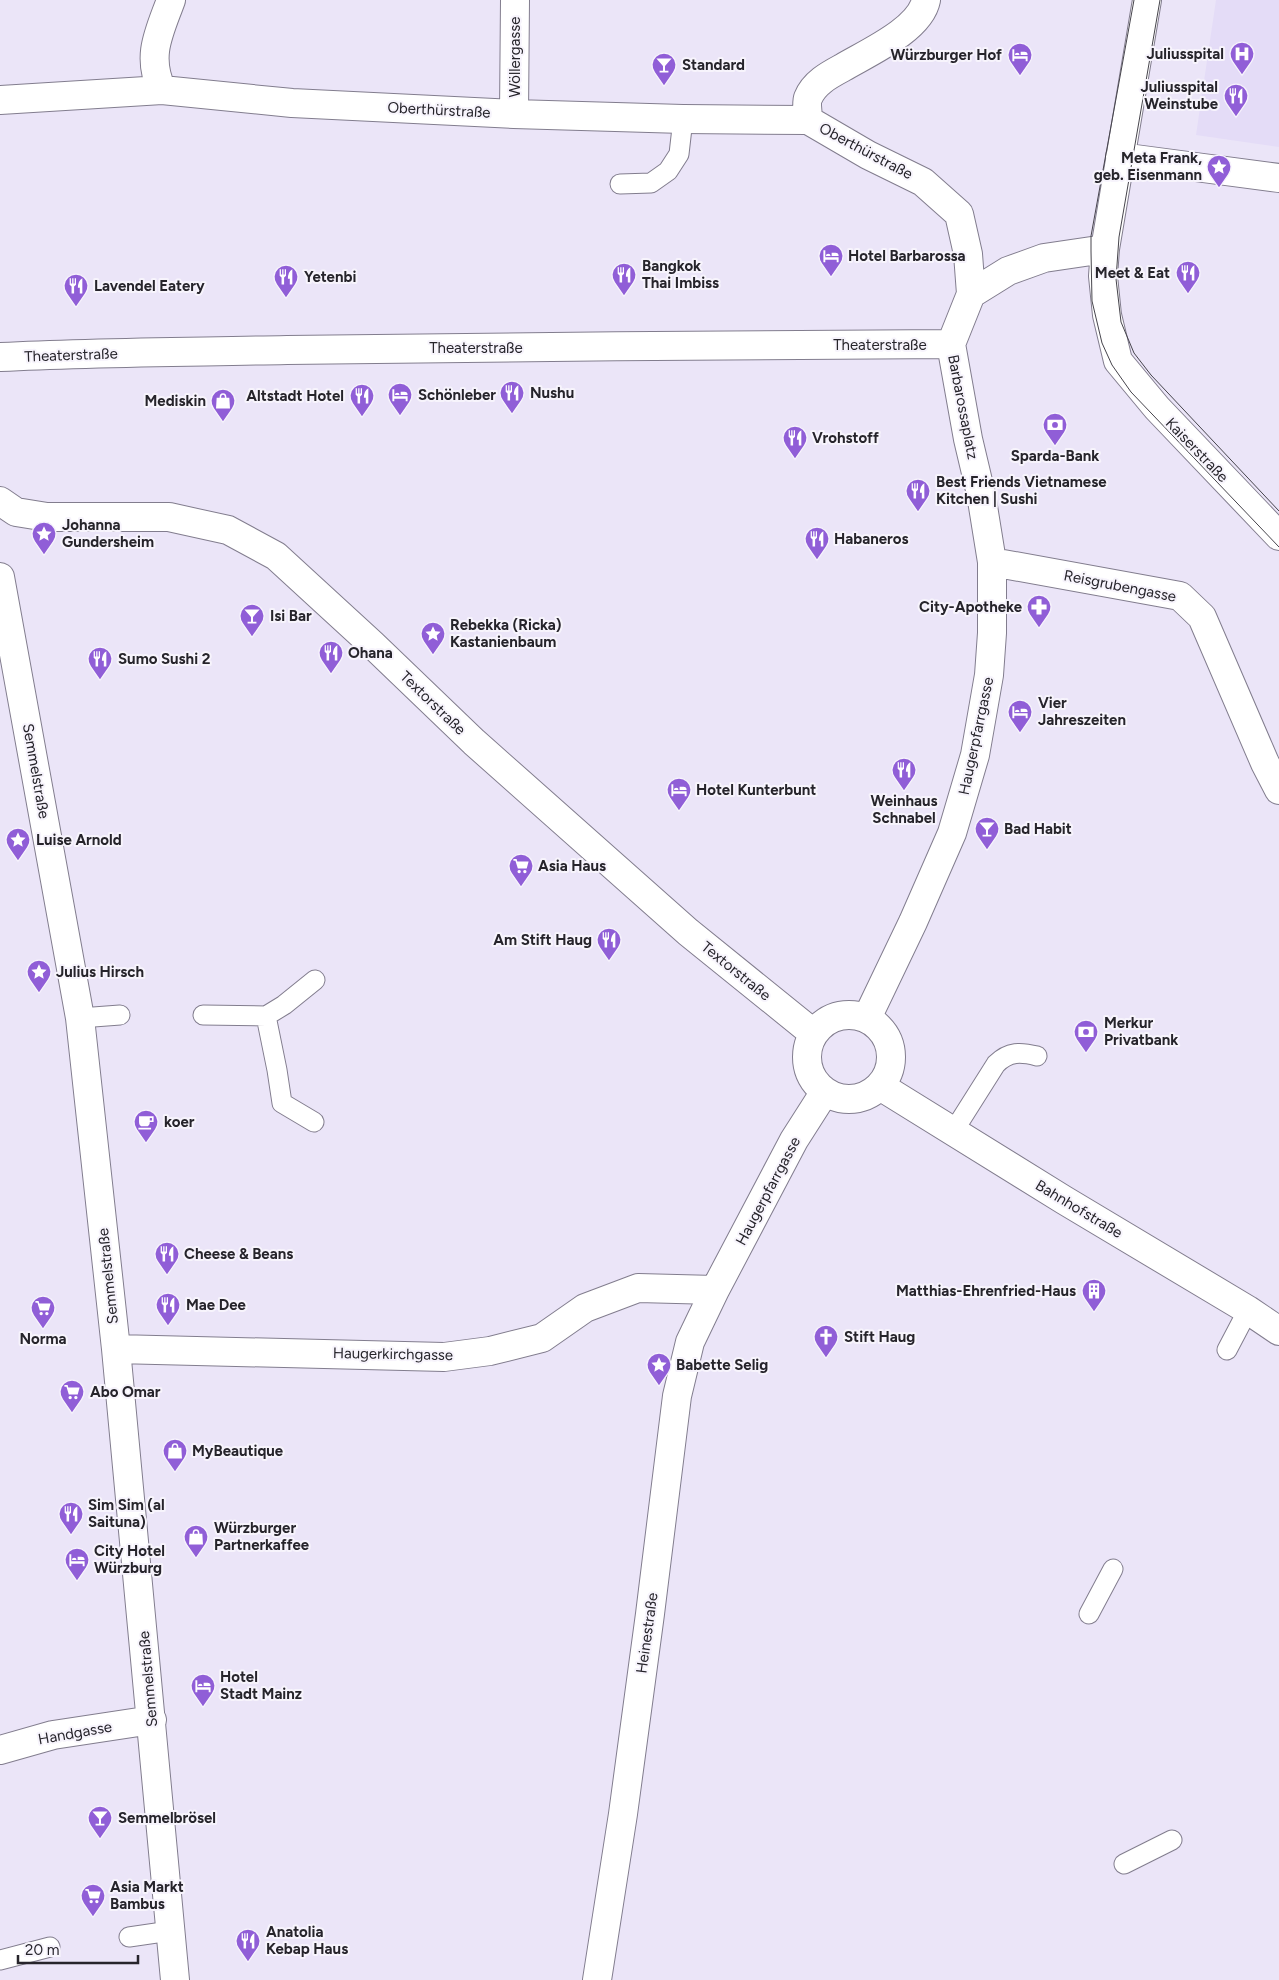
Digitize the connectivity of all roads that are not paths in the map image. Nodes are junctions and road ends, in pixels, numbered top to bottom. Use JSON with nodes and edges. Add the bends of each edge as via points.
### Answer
{"nodes":[{"id":1,"x":171,"y":0,"type":"edge"},
{"id":2,"x":515,"y":0,"type":"edge"},
{"id":3,"x":926,"y":0,"type":"edge"},
{"id":4,"x":1147,"y":0,"type":"edge"},
{"id":5,"x":162,"y":90,"type":"junction"},
{"id":6,"x":0,"y":100,"type":"edge"},
{"id":7,"x":514,"y":114,"type":"junction"},
{"id":8,"x":683,"y":119,"type":"junction"},
{"id":9,"x":808,"y":120,"type":"junction"},
{"id":10,"x":1120,"y":157,"type":"junction"},
{"id":11,"x":1279,"y":178,"type":"edge"},
{"id":12,"x":923,"y":182,"type":"joint"},
{"id":13,"x":620,"y":184,"type":"dead end"},
{"id":14,"x":1105,"y":249,"type":"junction"},
{"id":15,"x":971,"y":294,"type":"junction"},
{"id":16,"x":951,"y":344,"type":"junction"},
{"id":17,"x":0,"y":357,"type":"edge"},
{"id":18,"x":981,"y":494,"type":"joint"},
{"id":19,"x":0,"y":500,"type":"edge"},
{"id":20,"x":1279,"y":536,"type":"edge"},
{"id":21,"x":992,"y":562,"type":"junction"},
{"id":22,"x":0,"y":577,"type":"edge"},
{"id":23,"x":1279,"y":790,"type":"edge"},
{"id":24,"x":315,"y":980,"type":"dead end"},
{"id":25,"x":120,"y":1015,"type":"dead end"},
{"id":26,"x":204,"y":1015,"type":"dead end"},
{"id":27,"x":266,"y":1016,"type":"junction"},
{"id":28,"x":80,"y":1018,"type":"junction"},
{"id":29,"x":867,"y":1018,"type":"junction"},
{"id":30,"x":813,"y":1033,"type":"junction"},
{"id":31,"x":1037,"y":1056,"type":"dead end"},
{"id":32,"x":880,"y":1086,"type":"junction"},
{"id":33,"x":824,"y":1093,"type":"junction"},
{"id":34,"x":314,"y":1122,"type":"dead end"},
{"id":35,"x":953,"y":1132,"type":"junction"},
{"id":36,"x":714,"y":1290,"type":"junction"},
{"id":37,"x":1248,"y":1310,"type":"junction"},
{"id":38,"x":1279,"y":1332,"type":"edge"},
{"id":39,"x":116,"y":1350,"type":"junction"},
{"id":40,"x":1227,"y":1350,"type":"dead end"},
{"id":41,"x":1113,"y":1569,"type":"dead end"},
{"id":42,"x":1089,"y":1614,"type":"dead end"},
{"id":43,"x":152,"y":1720,"type":"junction"},
{"id":44,"x":0,"y":1750,"type":"edge"},
{"id":45,"x":1172,"y":1840,"type":"dead end"},
{"id":46,"x":1124,"y":1864,"type":"dead end"},
{"id":47,"x":170,"y":1931,"type":"junction"},
{"id":48,"x":129,"y":1936,"type":"dead end"},
{"id":49,"x":50,"y":1946,"type":"dead end"},
{"id":50,"x":0,"y":1960,"type":"edge"},
{"id":51,"x":175,"y":1980,"type":"edge"},
{"id":52,"x":597,"y":1980,"type":"edge"}],
"edges":[{"from":1,"to":5,"type":"street","via":[[154,50],[155,72]]},
{"from":2,"to":7,"type":"street","name":"Wöllergasse"},
{"from":3,"to":9,"type":"street","via":[[917,19],[903,32],[820,81],[808,98]]},
{"from":4,"to":10,"type":"street"},
{"from":5,"to":6,"type":"street","name":"Oberthürstraße"},
{"from":5,"to":7,"type":"street","name":"Oberthürstraße","via":[[292,103]]},
{"from":7,"to":8,"type":"street","name":"Oberthürstraße"},
{"from":8,"to":9,"type":"street","name":"Oberthürstraße"},
{"from":8,"to":13,"type":"lane","via":[[679,154],[668,171],[651,183]]},
{"from":9,"to":12,"type":"street","name":"Oberthürstraße"},
{"from":10,"to":11,"type":"street"},
{"from":10,"to":14,"type":"street"},
{"from":12,"to":15,"type":"street","name":"Barbarossaplatz","via":[[959,214],[968,254]]},
{"from":14,"to":15,"type":"street","via":[[1044,258],[1008,272]]},
{"from":14,"to":20,"type":"street","name":"Kaiserstraße","via":[[1103,276],[1107,315],[1118,361]]},
{"from":15,"to":16,"type":"street","name":"Barbarossaplatz"},
{"from":16,"to":17,"type":"street","name":"Theaterstraße","via":[[463,348]]},
{"from":16,"to":18,"type":"street","name":"Barbarossaplatz"},
{"from":18,"to":21,"type":"street","name":"Haugerpfarrgasse"},
{"from":19,"to":30,"type":"street","name":"Textorstraße","via":[[16,512],[48,517],[169,517],[228,530],[276,556],[481,749],[688,932]]},
{"from":21,"to":23,"type":"street","name":"Reisgrubengasse","via":[[1180,596],[1202,617]]},
{"from":21,"to":29,"type":"street","name":"Haugerpfarrgasse","via":[[989,675],[965,795],[936,872]]},
{"from":22,"to":28,"type":"street","name":"Semmelstraße"},
{"from":24,"to":27,"type":"lane"},
{"from":25,"to":28,"type":"lane"},
{"from":26,"to":27,"type":"lane"},
{"from":27,"to":34,"type":"lane","via":[[282,1103]]},
{"from":28,"to":39,"type":"street","name":"Semmelstraße"},
{"from":29,"to":30,"type":"street","via":[[852,1014],[837,1016],[824,1022]]},
{"from":29,"to":32,"type":"street","via":[[886,1036],[890,1049],[888,1075]]},
{"from":30,"to":33,"type":"street","via":[[806,1058],[808,1071]]},
{"from":31,"to":35,"type":"lane","via":[[1013,1053],[1003,1057]]},
{"from":32,"to":33,"type":"street","via":[[870,1094],[848,1100]]},
{"from":32,"to":35,"type":"street","name":"Bahnhofstraße"},
{"from":33,"to":36,"type":"street","name":"Haugerpfarrgasse","via":[[794,1140]]},
{"from":35,"to":37,"type":"street","name":"Bahnhofstraße"},
{"from":36,"to":39,"type":"street","name":"Haugerkirchgasse","via":[[638,1288],[585,1308],[542,1338],[490,1351],[444,1357]]},
{"from":36,"to":52,"type":"street","name":"Heinestraße","via":[[690,1342],[676,1396],[623,1814]]},
{"from":37,"to":38,"type":"street","name":"Bahnhofstraße"},
{"from":37,"to":40,"type":"lane"},
{"from":39,"to":43,"type":"street","name":"Semmelstraße"},
{"from":41,"to":42,"type":"lane"},
{"from":43,"to":44,"type":"street","name":"Handgasse","via":[[53,1735]]},
{"from":43,"to":47,"type":"street","name":"Semmelstraße"},
{"from":45,"to":46,"type":"lane"},
{"from":47,"to":48,"type":"lane"},
{"from":47,"to":51,"type":"street","name":"Semmelstraße"},
{"from":49,"to":50,"type":"lane"}]}
